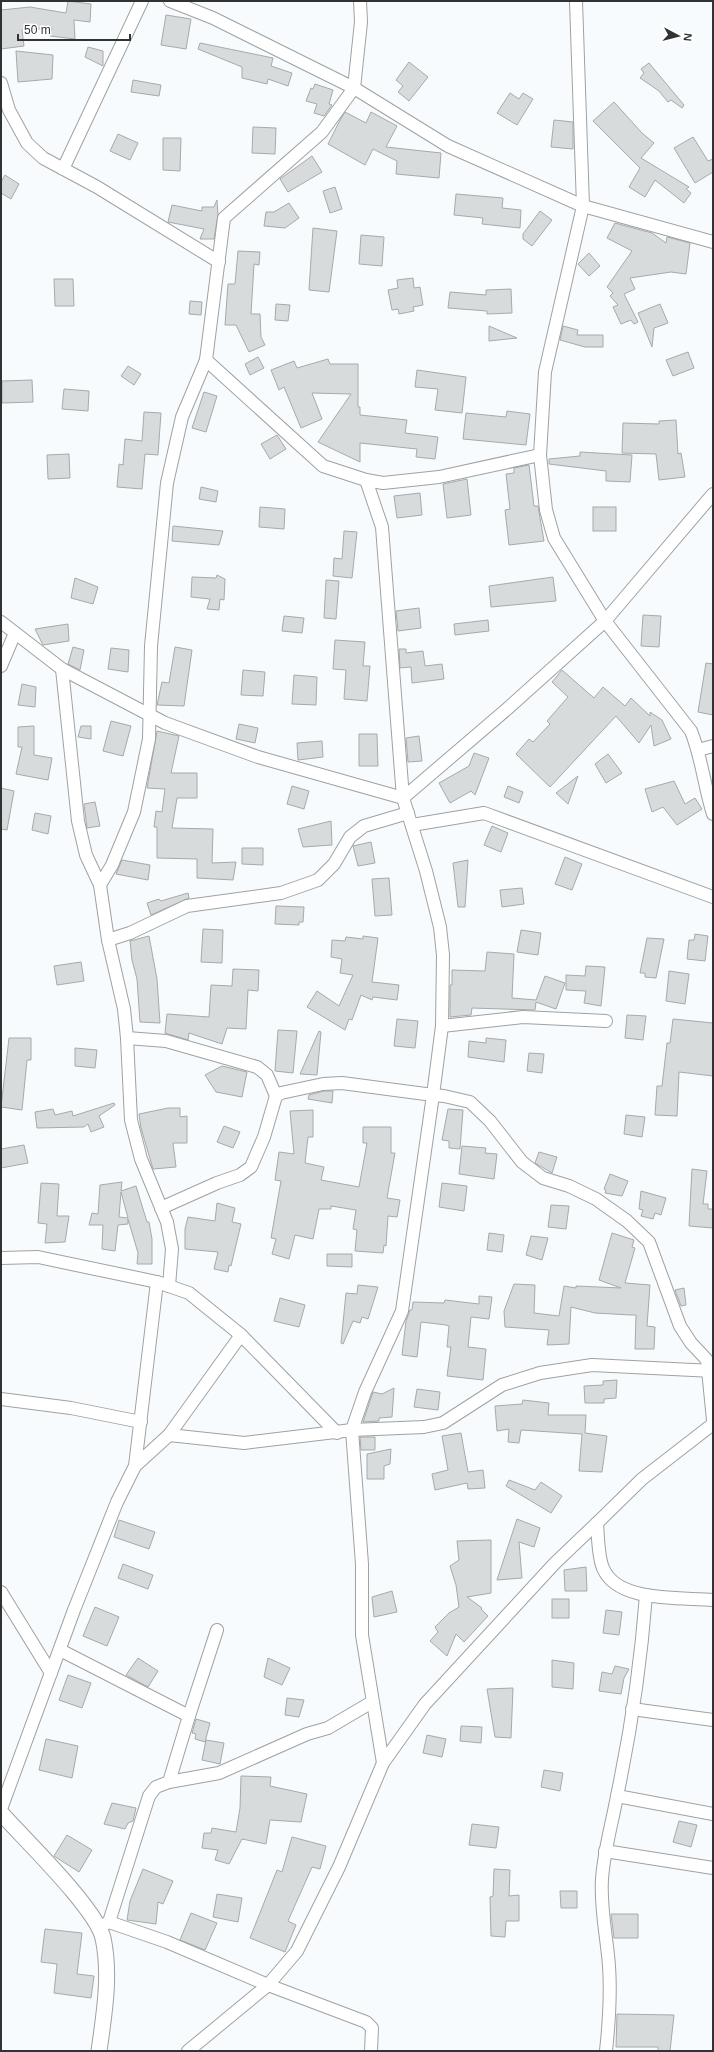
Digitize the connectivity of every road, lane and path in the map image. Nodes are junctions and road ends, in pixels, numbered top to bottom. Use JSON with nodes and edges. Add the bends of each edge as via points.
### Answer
{"nodes":[{"id":1,"x":142,"y":1,"type":"edge"},
{"id":2,"x":170,"y":1,"type":"edge"},
{"id":3,"x":360,"y":1,"type":"edge"},
{"id":4,"x":576,"y":1,"type":"edge"},
{"id":5,"x":1,"y":83,"type":"edge"},
{"id":6,"x":354,"y":88,"type":"junction"},
{"id":7,"x":63,"y":168,"type":"junction"},
{"id":8,"x":584,"y":206,"type":"junction"},
{"id":9,"x":713,"y":242,"type":"edge"},
{"id":10,"x":219,"y":262,"type":"junction"},
{"id":11,"x":206,"y":360,"type":"junction"},
{"id":12,"x":540,"y":455,"type":"junction"},
{"id":13,"x":366,"y":480,"type":"junction"},
{"id":14,"x":713,"y":494,"type":"edge"},
{"id":15,"x":605,"y":621,"type":"junction"},
{"id":16,"x":1,"y":622,"type":"edge"},
{"id":17,"x":15,"y":634,"type":"junction"},
{"id":18,"x":1,"y":666,"type":"edge"},
{"id":19,"x":62,"y":669,"type":"junction"},
{"id":20,"x":150,"y":714,"type":"junction"},
{"id":21,"x":713,"y":746,"type":"edge"},
{"id":22,"x":698,"y":750,"type":"junction"},
{"id":23,"x":403,"y":798,"type":"junction"},
{"id":24,"x":713,"y":814,"type":"edge"},
{"id":25,"x":410,"y":819,"type":"junction"},
{"id":26,"x":100,"y":885,"type":"junction"},
{"id":27,"x":713,"y":897,"type":"edge"},
{"id":28,"x":108,"y":940,"type":"junction"},
{"id":29,"x":606,"y":1021,"type":"dead end"},
{"id":30,"x":442,"y":1026,"type":"junction"},
{"id":31,"x":127,"y":1038,"type":"junction"},
{"id":32,"x":433,"y":1095,"type":"junction"},
{"id":33,"x":276,"y":1096,"type":"junction"},
{"id":34,"x":162,"y":1208,"type":"junction"},
{"id":35,"x":1,"y":1258,"type":"edge"},
{"id":36,"x":163,"y":1284,"type":"junction"},
{"id":37,"x":241,"y":1334,"type":"junction"},
{"id":38,"x":710,"y":1364,"type":"edge"},
{"id":39,"x":1,"y":1399,"type":"edge"},
{"id":40,"x":713,"y":1420,"type":"edge"},
{"id":41,"x":141,"y":1422,"type":"junction"},
{"id":42,"x":713,"y":1424,"type":"edge"},
{"id":43,"x":352,"y":1430,"type":"junction"},
{"id":44,"x":337,"y":1433,"type":"junction"},
{"id":45,"x":169,"y":1435,"type":"junction"},
{"id":46,"x":135,"y":1466,"type":"junction"},
{"id":47,"x":597,"y":1522,"type":"junction"},
{"id":48,"x":1,"y":1592,"type":"edge"},
{"id":49,"x":646,"y":1595,"type":"junction"},
{"id":50,"x":713,"y":1600,"type":"edge"},
{"id":51,"x":218,"y":1630,"type":"dead end"},
{"id":52,"x":60,"y":1650,"type":"junction"},
{"id":53,"x":51,"y":1673,"type":"junction"},
{"id":54,"x":372,"y":1702,"type":"junction"},
{"id":55,"x":632,"y":1709,"type":"junction"},
{"id":56,"x":189,"y":1716,"type":"junction"},
{"id":57,"x":713,"y":1720,"type":"edge"},
{"id":58,"x":383,"y":1763,"type":"junction"},
{"id":59,"x":169,"y":1782,"type":"junction"},
{"id":60,"x":617,"y":1796,"type":"junction"},
{"id":61,"x":1,"y":1809,"type":"edge"},
{"id":62,"x":1,"y":1813,"type":"edge"},
{"id":63,"x":713,"y":1814,"type":"edge"},
{"id":64,"x":605,"y":1851,"type":"junction"},
{"id":65,"x":713,"y":1868,"type":"edge"},
{"id":66,"x":104,"y":1925,"type":"junction"},
{"id":67,"x":268,"y":1985,"type":"junction"},
{"id":68,"x":98,"y":2051,"type":"edge"},
{"id":69,"x":188,"y":2051,"type":"edge"},
{"id":70,"x":371,"y":2051,"type":"edge"},
{"id":71,"x":606,"y":2051,"type":"edge"}],
"edges":[{"from":1,"to":7,"type":"street"},
{"from":2,"to":6,"type":"street","via":[[213,18]]},
{"from":3,"to":6,"type":"street"},
{"from":4,"to":8,"type":"street"},
{"from":5,"to":7,"type":"street","via":[[9,110],[27,143],[43,158]]},
{"from":6,"to":8,"type":"street","via":[[448,146]]},
{"from":6,"to":10,"type":"street","via":[[322,132],[228,213],[222,226]]},
{"from":7,"to":10,"type":"street","via":[[97,186]]},
{"from":8,"to":9,"type":"street"},
{"from":8,"to":12,"type":"street","via":[[544,372]]},
{"from":10,"to":11,"type":"street"},
{"from":11,"to":13,"type":"street","via":[[323,466]]},
{"from":11,"to":20,"type":"street","via":[[182,417],[167,483],[151,646]]},
{"from":12,"to":13,"type":"street","via":[[439,477],[383,483]]},
{"from":12,"to":15,"type":"street","via":[[546,510],[554,538]]},
{"from":13,"to":23,"type":"street","via":[[382,527]]},
{"from":14,"to":15,"type":"street"},
{"from":15,"to":22,"type":"street","via":[[691,731]]},
{"from":15,"to":23,"type":"street"},
{"from":16,"to":17,"type":"street"},
{"from":17,"to":18,"type":"street"},
{"from":17,"to":19,"type":"street"},
{"from":19,"to":20,"type":"street"},
{"from":19,"to":26,"type":"street","via":[[78,821],[86,855]]},
{"from":20,"to":23,"type":"street","via":[[165,723],[258,756]]},
{"from":20,"to":26,"type":"street","via":[[149,739],[134,812],[112,865]]},
{"from":21,"to":22,"type":"street"},
{"from":22,"to":24,"type":"street"},
{"from":23,"to":25,"type":"street"},
{"from":25,"to":27,"type":"street","via":[[484,813]]},
{"from":25,"to":28,"type":"street","via":[[364,826],[350,837],[334,864],[318,880],[281,893],[187,906],[130,933]]},
{"from":25,"to":30,"type":"street","via":[[440,927],[443,955]]},
{"from":26,"to":28,"type":"street"},
{"from":28,"to":31,"type":"street","via":[[124,1008]]},
{"from":29,"to":30,"type":"street","via":[[523,1018]]},
{"from":30,"to":32,"type":"street"},
{"from":31,"to":33,"type":"street","via":[[166,1041],[257,1067],[267,1075]]},
{"from":31,"to":34,"type":"street","via":[[131,1120],[141,1159]]},
{"from":32,"to":33,"type":"street","via":[[342,1083],[297,1088]]},
{"from":32,"to":38,"type":"street","via":[[470,1102],[490,1121],[522,1162],[543,1178],[569,1186],[596,1199],[627,1221],[649,1242],[680,1326]]},
{"from":32,"to":43,"type":"street","via":[[402,1311],[365,1392]]},
{"from":33,"to":34,"type":"street","via":[[264,1137],[251,1167],[240,1175]]},
{"from":34,"to":36,"type":"street","via":[[172,1249]]},
{"from":35,"to":36,"type":"street","via":[[38,1257]]},
{"from":36,"to":37,"type":"street","via":[[189,1292]]},
{"from":36,"to":41,"type":"street"},
{"from":37,"to":44,"type":"street"},
{"from":37,"to":45,"type":"street"},
{"from":38,"to":40,"type":"street"},
{"from":38,"to":43,"type":"street","via":[[592,1365],[540,1373],[502,1385],[443,1423],[424,1428]]},
{"from":39,"to":41,"type":"street","via":[[71,1408]]},
{"from":41,"to":46,"type":"street"},
{"from":42,"to":47,"type":"street","via":[[642,1479]]},
{"from":43,"to":44,"type":"street"},
{"from":43,"to":54,"type":"street","via":[[362,1564],[362,1635]]},
{"from":44,"to":45,"type":"street","via":[[244,1443]]},
{"from":45,"to":46,"type":"street"},
{"from":46,"to":52,"type":"street","via":[[117,1502]]},
{"from":47,"to":49,"type":"street","via":[[603,1568],[613,1583],[626,1590]]},
{"from":47,"to":58,"type":"street","via":[[555,1563],[425,1704]]},
{"from":48,"to":53,"type":"street"},
{"from":49,"to":50,"type":"street"},
{"from":49,"to":55,"type":"street","via":[[642,1654]]},
{"from":51,"to":56,"type":"street"},
{"from":52,"to":53,"type":"street"},
{"from":52,"to":56,"type":"street"},
{"from":53,"to":61,"type":"street"},
{"from":54,"to":58,"type":"street"},
{"from":54,"to":59,"type":"street","via":[[328,1728],[307,1734],[219,1773]]},
{"from":55,"to":57,"type":"street"},
{"from":55,"to":60,"type":"street"},
{"from":56,"to":59,"type":"street"},
{"from":58,"to":67,"type":"street","via":[[339,1867],[297,1951]]},
{"from":59,"to":66,"type":"street","via":[[156,1787],[149,1796]]},
{"from":60,"to":63,"type":"street"},
{"from":60,"to":64,"type":"street"},
{"from":62,"to":66,"type":"street"},
{"from":64,"to":65,"type":"street"},
{"from":64,"to":71,"type":"street","via":[[602,1880],[603,1917],[609,1966],[609,2023]]},
{"from":66,"to":67,"type":"street","via":[[167,1942]]},
{"from":66,"to":68,"type":"street","via":[[107,1975]]},
{"from":67,"to":69,"type":"street"},
{"from":67,"to":70,"type":"street","via":[[366,2022],[372,2028]]}]}
